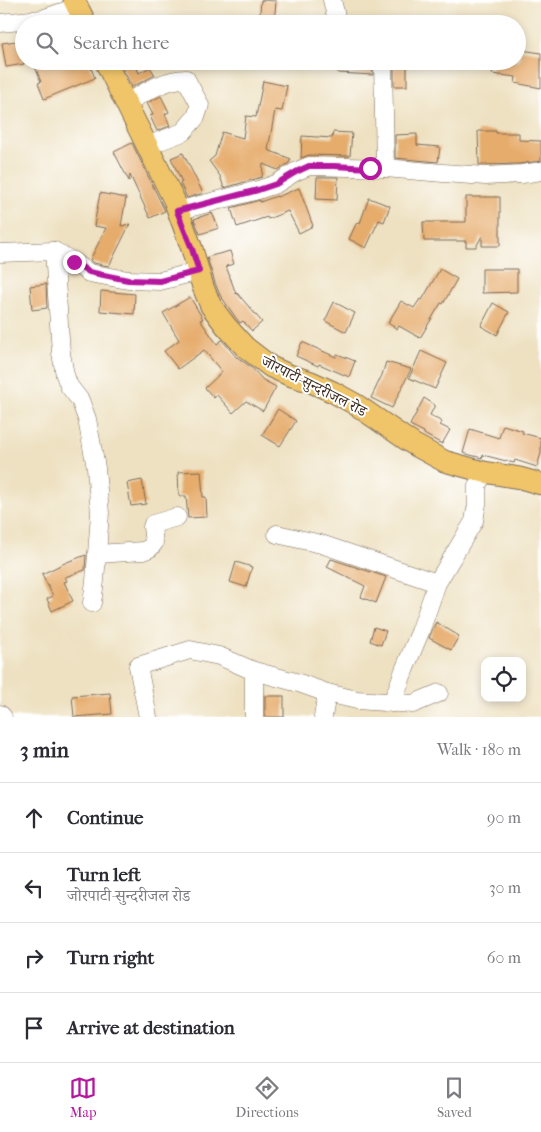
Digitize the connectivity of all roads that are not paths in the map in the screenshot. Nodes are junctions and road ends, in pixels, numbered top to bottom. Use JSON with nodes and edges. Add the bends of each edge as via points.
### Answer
{"nodes":[{"id":1,"x":332,"y":0,"type":"edge"},
{"id":2,"x":79,"y":10,"type":"edge"},
{"id":3,"x":58,"y":15,"type":"edge"},
{"id":4,"x":336,"y":15,"type":"edge"},
{"id":5,"x":15,"y":22,"type":"edge"},
{"id":6,"x":0,"y":23,"type":"edge"},
{"id":7,"x":109,"y":70,"type":"edge"},
{"id":8,"x":383,"y":70,"type":"edge"},
{"id":9,"x":126,"y":103,"type":"junction"},
{"id":10,"x":147,"y":146,"type":"junction"},
{"id":11,"x":385,"y":168,"type":"junction"},
{"id":12,"x":541,"y":171,"type":"edge"},
{"id":13,"x":177,"y":211,"type":"junction"},
{"id":14,"x":54,"y":251,"type":"junction"},
{"id":15,"x":0,"y":253,"type":"edge"},
{"id":16,"x":199,"y":271,"type":"junction"},
{"id":17,"x":484,"y":472,"type":"junction"},
{"id":18,"x":541,"y":484,"type":"edge"},
{"id":19,"x":177,"y":517,"type":"dead end"},
{"id":20,"x":277,"y":534,"type":"dead end"},
{"id":21,"x":96,"y":554,"type":"junction"},
{"id":22,"x":437,"y":583,"type":"junction"},
{"id":23,"x":92,"y":603,"type":"dead end"},
{"id":24,"x":254,"y":671,"type":"junction"},
{"id":25,"x":327,"y":693,"type":"junction"},
{"id":26,"x":439,"y":693,"type":"dead end"},
{"id":27,"x":392,"y":703,"type":"junction"},
{"id":28,"x":0,"y":714,"type":"edge"},
{"id":29,"x":3,"y":717,"type":"edge"},
{"id":30,"x":148,"y":717,"type":"edge"},
{"id":31,"x":254,"y":717,"type":"edge"},
{"id":32,"x":322,"y":717,"type":"edge"}],
"edges":[{"from":1,"to":4,"type":"street"},
{"from":2,"to":3,"type":"street"},
{"from":5,"to":6,"type":"street"},
{"from":7,"to":9,"type":"main road","name":"जोरपाटी-सुन्दरीजल रोड"},
{"from":8,"to":11,"type":"street"},
{"from":9,"to":10,"type":"main road","name":"जोरपाटी-सुन्दरीजल रोड"},
{"from":9,"to":10,"type":"street","via":[[170,81],[186,79],[200,105],[196,117],[183,132]]},
{"from":10,"to":13,"type":"main road","name":"जोरपाटी-सुन्दरीजल रोड"},
{"from":11,"to":12,"type":"street","via":[[486,176]]},
{"from":11,"to":13,"type":"street","via":[[309,166],[276,184]]},
{"from":13,"to":16,"type":"main road","name":"जोरपाटी-सुन्दरीजल रोड"},
{"from":14,"to":15,"type":"street"},
{"from":14,"to":16,"type":"street","via":[[89,272],[128,280],[160,281]]},
{"from":14,"to":21,"type":"street","via":[[65,375],[87,420],[96,468],[100,513]]},
{"from":16,"to":17,"type":"main road","name":"जोरपाटी-सुन्दरीजल रोड","via":[[212,306],[226,326],[245,347],[271,367],[333,392],[413,444],[444,460]]},
{"from":17,"to":18,"type":"main road","name":"जोरपाटी-सुन्दरीजल रोड"},
{"from":17,"to":22,"type":"street","via":[[477,486],[474,520]]},
{"from":19,"to":21,"type":"street","via":[[153,524],[154,543],[150,548]]},
{"from":20,"to":22,"type":"street","via":[[321,544]]},
{"from":21,"to":23,"type":"street"},
{"from":22,"to":27,"type":"street"},
{"from":24,"to":25,"type":"street"},
{"from":24,"to":30,"type":"street","via":[[219,656],[190,650],[138,666]]},
{"from":24,"to":31,"type":"street"},
{"from":25,"to":27,"type":"street","via":[[356,700]]},
{"from":25,"to":32,"type":"street"},
{"from":26,"to":27,"type":"street","via":[[413,704]]},
{"from":28,"to":29,"type":"street"}]}
